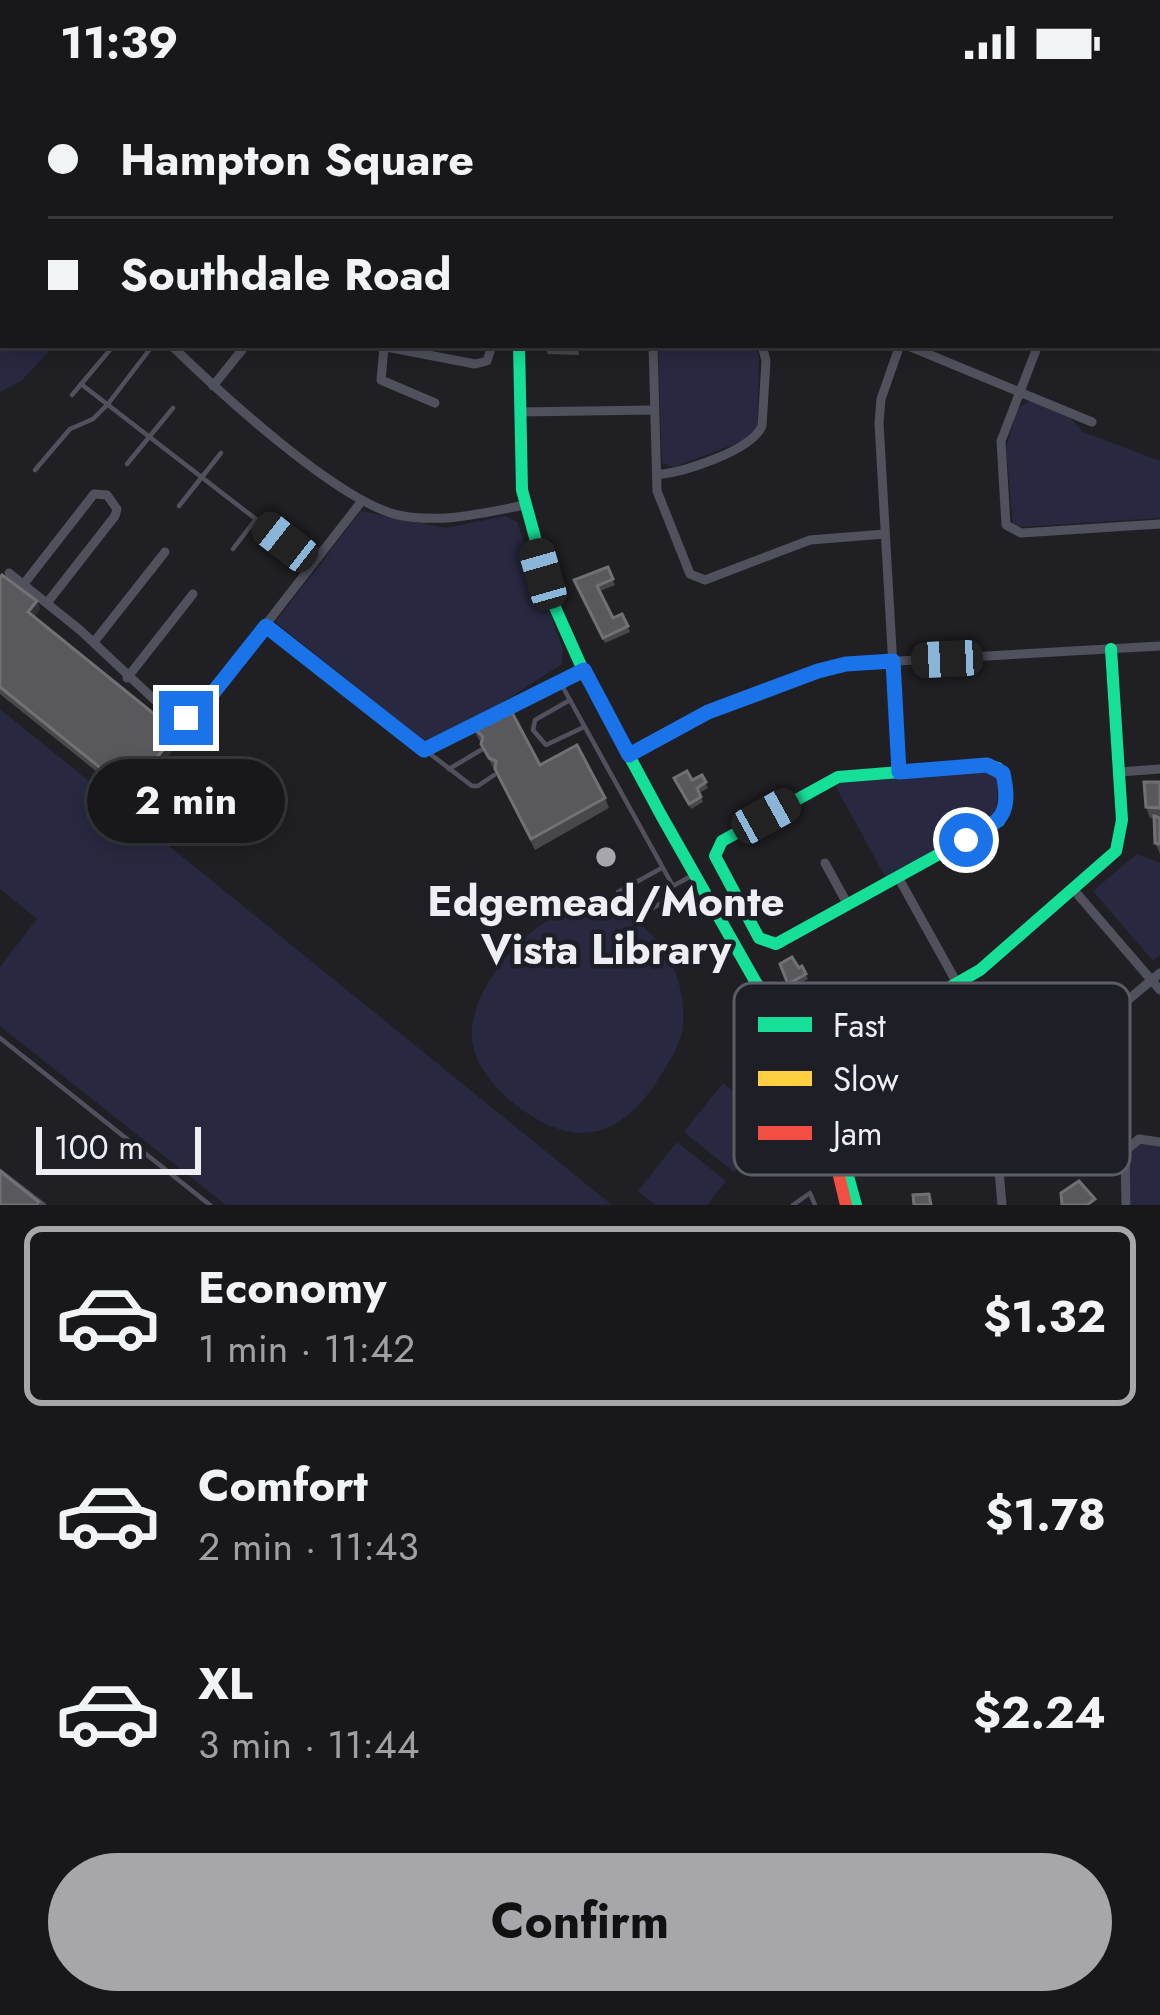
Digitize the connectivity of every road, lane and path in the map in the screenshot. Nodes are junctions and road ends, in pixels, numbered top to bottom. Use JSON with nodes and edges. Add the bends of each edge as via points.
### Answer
{"nodes":[{"id":1,"x":111,"y":348,"type":"edge"},
{"id":2,"x":151,"y":348,"type":"edge"},
{"id":3,"x":174,"y":348,"type":"edge"},
{"id":4,"x":244,"y":348,"type":"edge"},
{"id":5,"x":380,"y":348,"type":"edge"},
{"id":6,"x":391,"y":348,"type":"edge"},
{"id":7,"x":490,"y":348,"type":"edge"},
{"id":8,"x":518,"y":348,"type":"edge"},
{"id":9,"x":653,"y":348,"type":"edge"},
{"id":10,"x":763,"y":348,"type":"edge"},
{"id":11,"x":902,"y":348,"type":"edge"},
{"id":12,"x":911,"y":348,"type":"edge"},
{"id":13,"x":1037,"y":348,"type":"edge"},
{"id":14,"x":81,"y":384,"type":"junction"},
{"id":15,"x":213,"y":386,"type":"junction"},
{"id":16,"x":1019,"y":391,"type":"junction"},
{"id":17,"x":72,"y":395,"type":"dead end"},
{"id":18,"x":435,"y":403,"type":"dead end"},
{"id":19,"x":108,"y":404,"type":"junction"},
{"id":20,"x":173,"y":408,"type":"dead end"},
{"id":21,"x":654,"y":410,"type":"junction"},
{"id":22,"x":519,"y":412,"type":"junction"},
{"id":23,"x":1092,"y":422,"type":"dead end"},
{"id":24,"x":150,"y":437,"type":"junction"},
{"id":25,"x":220,"y":453,"type":"dead end"},
{"id":26,"x":127,"y":464,"type":"dead end"},
{"id":27,"x":35,"y":470,"type":"dead end"},
{"id":28,"x":657,"y":475,"type":"junction"},
{"id":29,"x":201,"y":477,"type":"junction"},
{"id":30,"x":361,"y":502,"type":"junction"},
{"id":31,"x":525,"y":505,"type":"junction"},
{"id":32,"x":179,"y":506,"type":"dead end"},
{"id":33,"x":255,"y":519,"type":"junction"},
{"id":34,"x":1160,"y":524,"type":"edge"},
{"id":35,"x":885,"y":534,"type":"junction"},
{"id":36,"x":233,"y":549,"type":"dead end"},
{"id":37,"x":165,"y":552,"type":"dead end"},
{"id":38,"x":314,"y":565,"type":"junction"},
{"id":39,"x":9,"y":573,"type":"edge"},
{"id":40,"x":23,"y":585,"type":"junction"},
{"id":41,"x":193,"y":594,"type":"dead end"},
{"id":42,"x":47,"y":603,"type":"junction"},
{"id":43,"x":266,"y":626,"type":"junction"},
{"id":44,"x":94,"y":642,"type":"junction"},
{"id":45,"x":1160,"y":646,"type":"edge"},
{"id":46,"x":1111,"y":649,"type":"junction"},
{"id":47,"x":893,"y":661,"type":"junction"},
{"id":48,"x":584,"y":670,"type":"junction"},
{"id":49,"x":128,"y":678,"type":"junction"},
{"id":50,"x":560,"y":682,"type":"junction"},
{"id":51,"x":570,"y":700,"type":"junction"},
{"id":52,"x":499,"y":715,"type":"edge"},
{"id":53,"x":478,"y":725,"type":"edge"},
{"id":54,"x":584,"y":727,"type":"junction"},
{"id":55,"x":424,"y":750,"type":"junction"},
{"id":56,"x":481,"y":750,"type":"edge"},
{"id":57,"x":629,"y":755,"type":"junction"},
{"id":58,"x":448,"y":769,"type":"junction"},
{"id":59,"x":1160,"y":769,"type":"edge"},
{"id":60,"x":899,"y":772,"type":"junction"},
{"id":61,"x":1119,"y":772,"type":"junction"},
{"id":62,"x":494,"y":775,"type":"edge"},
{"id":63,"x":825,"y":863,"type":"dead end"},
{"id":64,"x":662,"y":868,"type":"junction"},
{"id":65,"x":693,"y":875,"type":"junction"},
{"id":66,"x":898,"y":877,"type":"junction"},
{"id":67,"x":673,"y":886,"type":"junction"},
{"id":68,"x":1073,"y":890,"type":"junction"},
{"id":69,"x":618,"y":892,"type":"dead end"},
{"id":70,"x":848,"y":904,"type":"junction"},
{"id":71,"x":646,"y":912,"type":"dead end"},
{"id":72,"x":1156,"y":977,"type":"edge"},
{"id":73,"x":755,"y":983,"type":"edge"},
{"id":74,"x":956,"y":983,"type":"edge"},
{"id":75,"x":962,"y":983,"type":"edge"},
{"id":76,"x":1160,"y":990,"type":"edge"},
{"id":77,"x":1130,"y":999,"type":"edge"},
{"id":78,"x":0,"y":1037,"type":"edge"},
{"id":79,"x":1160,"y":1142,"type":"edge"},
{"id":80,"x":1130,"y":1146,"type":"edge"},
{"id":81,"x":0,"y":1171,"type":"edge"},
{"id":82,"x":839,"y":1175,"type":"edge"},
{"id":83,"x":848,"y":1175,"type":"edge"},
{"id":84,"x":999,"y":1175,"type":"edge"},
{"id":85,"x":1125,"y":1175,"type":"edge"},
{"id":86,"x":44,"y":1205,"type":"edge"},
{"id":87,"x":210,"y":1205,"type":"edge"},
{"id":88,"x":793,"y":1205,"type":"edge"},
{"id":89,"x":815,"y":1205,"type":"edge"},
{"id":90,"x":846,"y":1205,"type":"edge"},
{"id":91,"x":856,"y":1205,"type":"edge"},
{"id":92,"x":1002,"y":1205,"type":"edge"},
{"id":93,"x":1126,"y":1205,"type":"edge"}],
"edges":[{"from":1,"to":14,"type":"lane"},
{"from":2,"to":19,"type":"lane"},
{"from":3,"to":15,"type":"street"},
{"from":4,"to":15,"type":"street"},
{"from":5,"to":18,"type":"street","via":[[381,380]]},
{"from":6,"to":7,"type":"street","via":[[476,364],[487,361]]},
{"from":8,"to":22,"type":"street"},
{"from":9,"to":21,"type":"street"},
{"from":10,"to":28,"type":"street","via":[[758,436]]},
{"from":11,"to":35,"type":"street","via":[[881,399]]},
{"from":12,"to":16,"type":"street"},
{"from":13,"to":16,"type":"street"},
{"from":14,"to":17,"type":"lane"},
{"from":14,"to":19,"type":"lane"},
{"from":15,"to":30,"type":"street"},
{"from":16,"to":23,"type":"street"},
{"from":16,"to":34,"type":"street","via":[[1001,441],[1009,528]]},
{"from":19,"to":24,"type":"lane"},
{"from":19,"to":27,"type":"lane","via":[[70,429]]},
{"from":20,"to":24,"type":"lane"},
{"from":21,"to":22,"type":"street"},
{"from":21,"to":28,"type":"street"},
{"from":22,"to":31,"type":"street"},
{"from":24,"to":26,"type":"lane"},
{"from":24,"to":29,"type":"lane"},
{"from":25,"to":29,"type":"lane"},
{"from":28,"to":35,"type":"street","via":[[687,570],[699,579],[811,540]]},
{"from":29,"to":32,"type":"lane"},
{"from":29,"to":33,"type":"lane"},
{"from":30,"to":31,"type":"street","via":[[438,520]]},
{"from":30,"to":38,"type":"street"},
{"from":31,"to":48,"type":"street","via":[[543,574]]},
{"from":33,"to":36,"type":"lane"},
{"from":33,"to":38,"type":"lane"},
{"from":35,"to":47,"type":"street"},
{"from":37,"to":44,"type":"street"},
{"from":38,"to":43,"type":"street"},
{"from":39,"to":40,"type":"street"},
{"from":40,"to":42,"type":"street"},
{"from":40,"to":42,"type":"street","via":[[94,494],[107,495],[115,516]]},
{"from":41,"to":49,"type":"street"},
{"from":42,"to":44,"type":"street"},
{"from":43,"to":49,"type":"street","via":[[191,716],[171,712]]},
{"from":43,"to":55,"type":"lane"},
{"from":44,"to":49,"type":"street"},
{"from":45,"to":46,"type":"street"},
{"from":46,"to":47,"type":"street"},
{"from":46,"to":61,"type":"street"},
{"from":47,"to":57,"type":"street","via":[[818,671],[708,712]]},
{"from":47,"to":60,"type":"street"},
{"from":48,"to":50,"type":"lane"},
{"from":48,"to":57,"type":"street"},
{"from":50,"to":51,"type":"lane"},
{"from":50,"to":52,"type":"lane"},
{"from":51,"to":54,"type":"lane"},
{"from":51,"to":54,"type":"lane","via":[[535,720],[533,730],[546,745]]},
{"from":53,"to":55,"type":"lane"},
{"from":54,"to":64,"type":"lane"},
{"from":55,"to":58,"type":"lane"},
{"from":56,"to":58,"type":"lane"},
{"from":57,"to":65,"type":"street"},
{"from":58,"to":62,"type":"lane","via":[[475,787]]},
{"from":59,"to":61,"type":"street"},
{"from":60,"to":66,"type":"street","via":[[992,766],[1005,779],[1005,808],[999,821]]},
{"from":60,"to":70,"type":"street","via":[[838,777],[714,851],[766,943]]},
{"from":61,"to":68,"type":"street","via":[[1119,846]]},
{"from":63,"to":70,"type":"street"},
{"from":64,"to":67,"type":"lane"},
{"from":64,"to":69,"type":"lane"},
{"from":65,"to":67,"type":"lane"},
{"from":65,"to":73,"type":"street"},
{"from":66,"to":70,"type":"street"},
{"from":66,"to":74,"type":"street"},
{"from":67,"to":71,"type":"lane","via":[[670,898]]},
{"from":68,"to":72,"type":"street"},
{"from":68,"to":75,"type":"street"},
{"from":72,"to":76,"type":"street"},
{"from":72,"to":77,"type":"street"},
{"from":78,"to":87,"type":"lane"},
{"from":79,"to":80,"type":"street","via":[[1138,1139]]},
{"from":81,"to":86,"type":"lane"},
{"from":82,"to":90,"type":"street"},
{"from":83,"to":91,"type":"street"},
{"from":84,"to":92,"type":"street"},
{"from":85,"to":93,"type":"street"},
{"from":88,"to":89,"type":"lane","via":[[810,1193]]}]}
